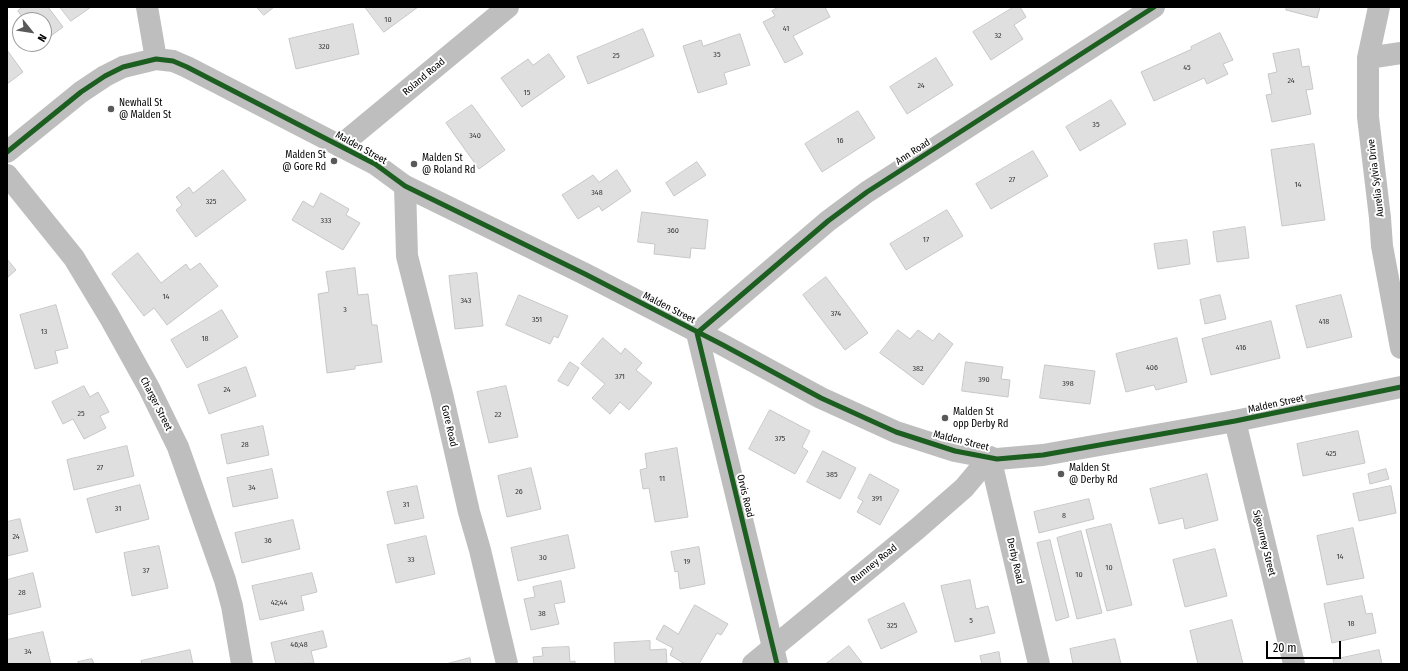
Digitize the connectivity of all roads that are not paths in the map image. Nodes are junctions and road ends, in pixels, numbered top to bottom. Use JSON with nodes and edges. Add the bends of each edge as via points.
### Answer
{"nodes":[{"id":1,"x":147,"y":7,"type":"edge"},
{"id":2,"x":508,"y":7,"type":"edge"},
{"id":3,"x":1154,"y":7,"type":"edge"},
{"id":4,"x":1379,"y":7,"type":"edge"},
{"id":5,"x":1401,"y":53,"type":"edge"},
{"id":6,"x":1368,"y":58,"type":"junction"},
{"id":7,"x":156,"y":59,"type":"junction"},
{"id":8,"x":340,"y":146,"type":"junction"},
{"id":9,"x":7,"y":152,"type":"edge"},
{"id":10,"x":7,"y":175,"type":"edge"},
{"id":11,"x":405,"y":186,"type":"junction"},
{"id":12,"x":697,"y":333,"type":"junction"},
{"id":13,"x":1401,"y":348,"type":"edge"},
{"id":14,"x":1401,"y":387,"type":"edge"},
{"id":15,"x":1235,"y":422,"type":"junction"},
{"id":16,"x":990,"y":458,"type":"junction"},
{"id":17,"x":775,"y":656,"type":"edge"},
{"id":18,"x":242,"y":664,"type":"edge"},
{"id":19,"x":507,"y":664,"type":"edge"},
{"id":20,"x":753,"y":664,"type":"edge"},
{"id":21,"x":1039,"y":664,"type":"edge"},
{"id":22,"x":1294,"y":664,"type":"edge"}],
"edges":[{"from":1,"to":7,"type":"street"},
{"from":2,"to":8,"type":"street","name":"Roland Road"},
{"from":3,"to":12,"type":"street","name":"Ann Road","via":[[868,192],[828,221]]},
{"from":4,"to":6,"type":"street","name":"Aurelia Sylvia Drive"},
{"from":5,"to":6,"type":"street"},
{"from":6,"to":13,"type":"street","name":"Aurelia Sylvia Drive","via":[[1368,117],[1382,246]]},
{"from":7,"to":8,"type":"street","name":"Malden Street","via":[[173,61],[187,67]]},
{"from":7,"to":9,"type":"street","name":"Malden Street","via":[[123,67],[105,76],[81,92]]},
{"from":8,"to":11,"type":"street","name":"Malden Street","via":[[375,164]]},
{"from":10,"to":18,"type":"street","name":"Charger Street","via":[[74,258],[146,382],[175,441],[232,606]]},
{"from":11,"to":12,"type":"street","name":"Malden Street"},
{"from":11,"to":19,"type":"street","name":"Gore Road","via":[[407,256]]},
{"from":12,"to":16,"type":"street","name":"Malden Street","via":[[821,398],[896,432],[955,451]]},
{"from":12,"to":17,"type":"street","name":"Orvis Road"},
{"from":14,"to":15,"type":"street","name":"Malden Street"},
{"from":15,"to":16,"type":"street","name":"Malden Street","via":[[1043,455]]},
{"from":15,"to":22,"type":"street","name":"Sigourney Street"},
{"from":16,"to":17,"type":"street","name":"Rumney Road","via":[[964,488]]},
{"from":16,"to":21,"type":"street","name":"Derby Road"},
{"from":17,"to":20,"type":"street","name":"Rumney Road"}]}
